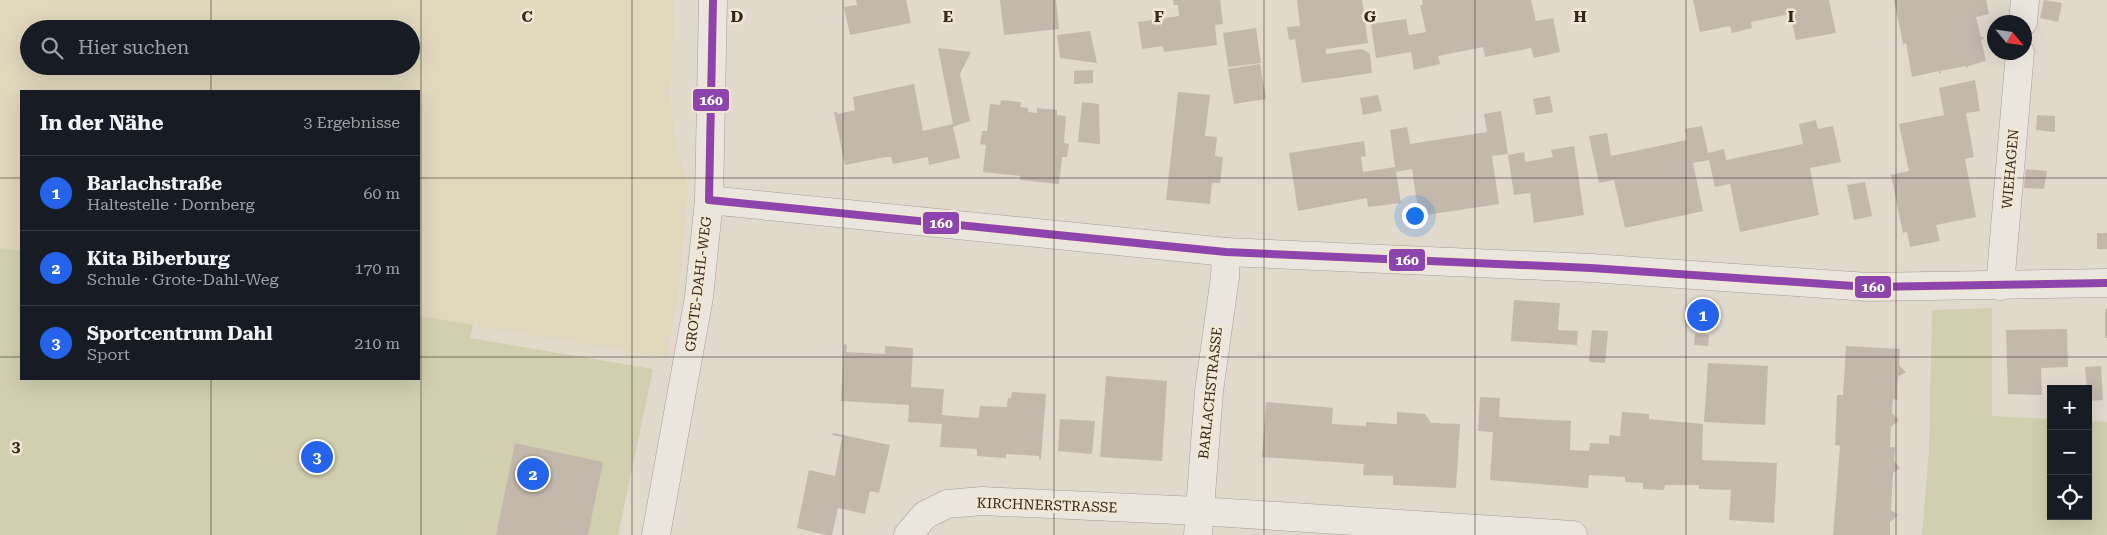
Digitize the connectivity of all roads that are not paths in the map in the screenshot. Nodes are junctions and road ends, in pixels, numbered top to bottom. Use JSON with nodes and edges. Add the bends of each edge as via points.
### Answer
{"nodes":[{"id":1,"x":713,"y":0,"type":"edge"},
{"id":2,"x":2025,"y":0,"type":"edge"},
{"id":3,"x":2024,"y":15,"type":"edge"},
{"id":4,"x":2019,"y":60,"type":"edge"},
{"id":5,"x":709,"y":200,"type":"junction"},
{"id":6,"x":1226,"y":252,"type":"junction"},
{"id":7,"x":2107,"y":283,"type":"edge"},
{"id":8,"x":2000,"y":286,"type":"junction"},
{"id":9,"x":1198,"y":523,"type":"edge"},
{"id":10,"x":656,"y":535,"type":"edge"},
{"id":11,"x":908,"y":535,"type":"edge"},
{"id":12,"x":1573,"y":535,"type":"edge"}],
"edges":[{"from":1,"to":5,"type":"street","name":"GROTE-DAHL-WEG"},
{"from":2,"to":3,"type":"street"},
{"from":4,"to":8,"type":"street","name":"WIEHAGEN"},
{"from":5,"to":6,"type":"street"},
{"from":5,"to":10,"type":"street","name":"GROTE-DAHL-WEG","via":[[699,297]]},
{"from":6,"to":8,"type":"street","via":[[1592,268],[1868,287]]},
{"from":6,"to":9,"type":"street","name":"BARLACHSTRASSE","via":[[1208,391]]},
{"from":7,"to":8,"type":"street"},
{"from":9,"to":11,"type":"street","name":"KIRCHNERSTRASSE","via":[[982,502],[947,504],[925,515]]},
{"from":9,"to":12,"type":"street","name":"KIRCHNERSTRASSE"}]}
